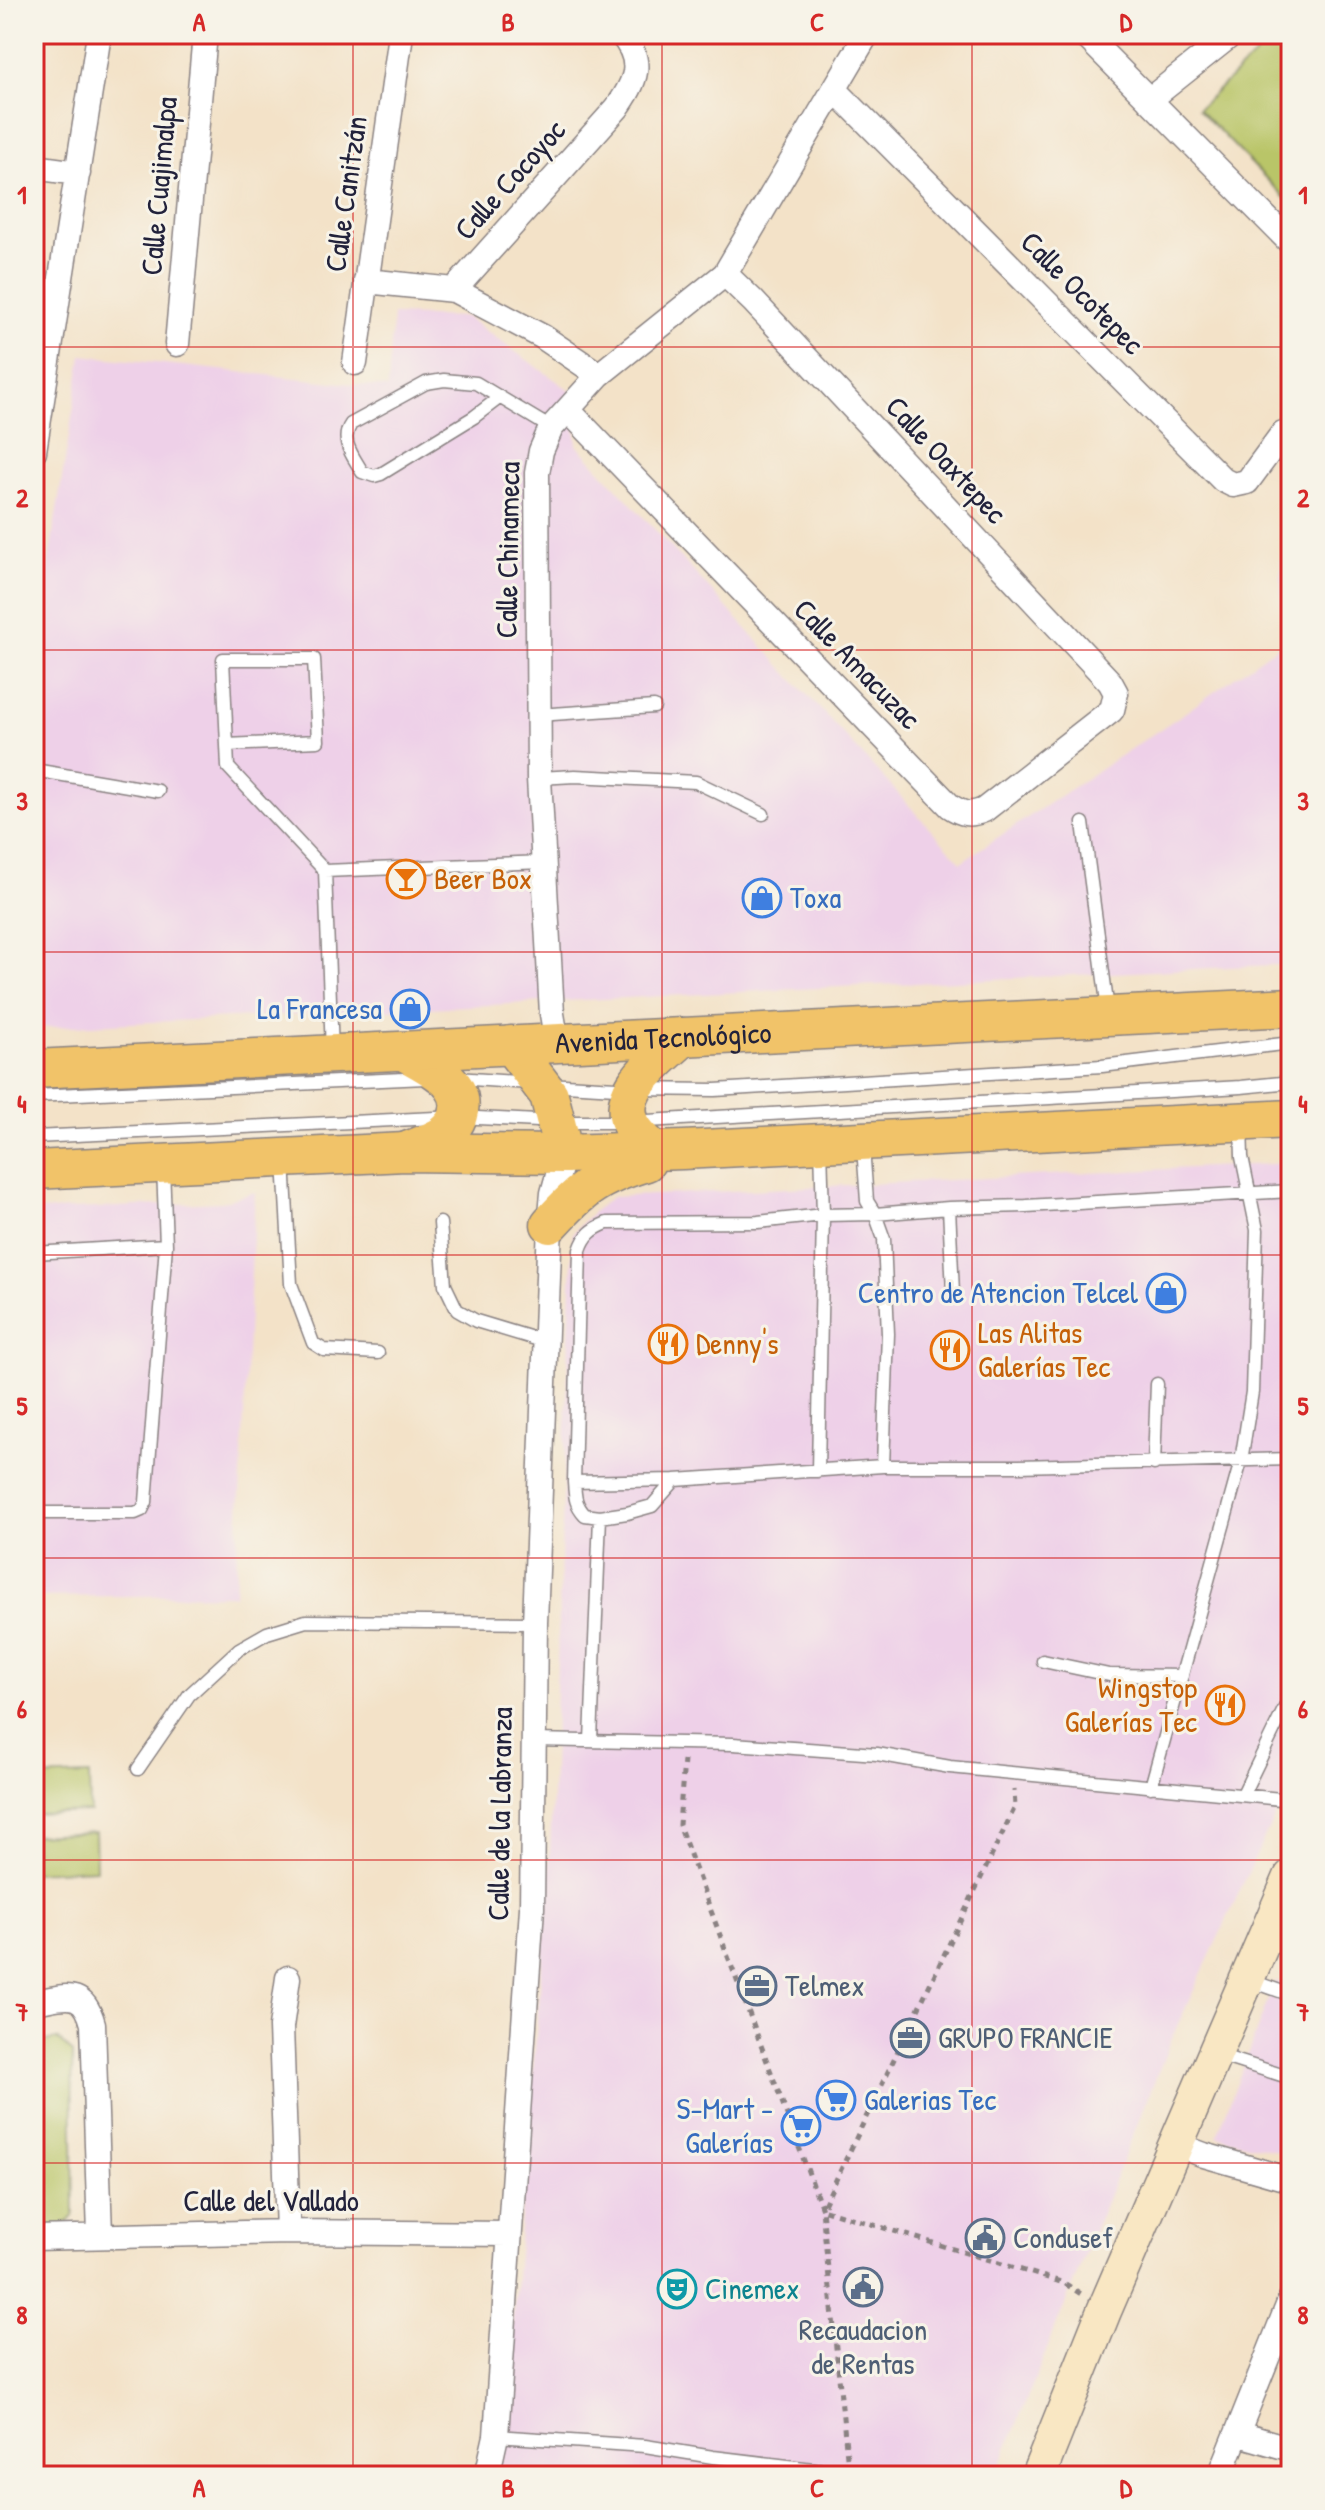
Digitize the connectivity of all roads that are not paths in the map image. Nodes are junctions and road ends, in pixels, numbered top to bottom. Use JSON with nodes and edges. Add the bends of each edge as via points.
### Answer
{"nodes":[{"id":1,"x":99,"y":34,"type":"edge"},
{"id":2,"x":205,"y":34,"type":"edge"},
{"id":3,"x":401,"y":34,"type":"edge"},
{"id":4,"x":621,"y":34,"type":"edge"},
{"id":5,"x":867,"y":34,"type":"edge"},
{"id":6,"x":1084,"y":34,"type":"edge"},
{"id":7,"x":1232,"y":34,"type":"edge"},
{"id":8,"x":835,"y":90,"type":"junction"},
{"id":9,"x":1149,"y":100,"type":"junction"},
{"id":10,"x":34,"y":167,"type":"edge"},
{"id":11,"x":78,"y":173,"type":"junction"},
{"id":12,"x":1291,"y":243,"type":"edge"},
{"id":13,"x":725,"y":274,"type":"junction"},
{"id":14,"x":366,"y":281,"type":"junction"},
{"id":15,"x":454,"y":290,"type":"junction"},
{"id":16,"x":177,"y":344,"type":"dead end"},
{"id":17,"x":355,"y":363,"type":"dead end"},
{"id":18,"x":599,"y":375,"type":"junction"},
{"id":19,"x":499,"y":398,"type":"junction"},
{"id":20,"x":568,"y":410,"type":"junction"},
{"id":21,"x":551,"y":428,"type":"junction"},
{"id":22,"x":1283,"y":433,"type":"dead end"},
{"id":23,"x":34,"y":451,"type":"edge"},
{"id":24,"x":1116,"y":693,"type":"joint"},
{"id":25,"x":654,"y":707,"type":"dead end"},
{"id":26,"x":538,"y":715,"type":"junction"},
{"id":27,"x":227,"y":745,"type":"junction"},
{"id":28,"x":34,"y":770,"type":"edge"},
{"id":29,"x":539,"y":778,"type":"junction"},
{"id":30,"x":158,"y":791,"type":"dead end"},
{"id":31,"x":763,"y":814,"type":"dead end"},
{"id":32,"x":1083,"y":823,"type":"dead end"},
{"id":33,"x":544,"y":862,"type":"junction"},
{"id":34,"x":325,"y":871,"type":"junction"},
{"id":35,"x":1291,"y":1007,"type":"edge"},
{"id":36,"x":1109,"y":1015,"type":"junction"},
{"id":37,"x":683,"y":1037,"type":"junction"},
{"id":38,"x":557,"y":1043,"type":"junction"},
{"id":39,"x":1291,"y":1043,"type":"edge"},
{"id":40,"x":511,"y":1045,"type":"junction"},
{"id":41,"x":405,"y":1052,"type":"junction"},
{"id":42,"x":332,"y":1055,"type":"junction"},
{"id":43,"x":34,"y":1069,"type":"edge"},
{"id":44,"x":445,"y":1077,"type":"junction"},
{"id":45,"x":1291,"y":1082,"type":"edge"},
{"id":46,"x":552,"y":1084,"type":"junction"},
{"id":47,"x":34,"y":1096,"type":"edge"},
{"id":48,"x":457,"y":1117,"type":"junction"},
{"id":49,"x":1291,"y":1119,"type":"edge"},
{"id":50,"x":1241,"y":1122,"type":"junction"},
{"id":51,"x":650,"y":1128,"type":"junction"},
{"id":52,"x":562,"y":1133,"type":"junction"},
{"id":53,"x":34,"y":1137,"type":"edge"},
{"id":54,"x":863,"y":1140,"type":"junction"},
{"id":55,"x":821,"y":1143,"type":"junction"},
{"id":56,"x":405,"y":1152,"type":"junction"},
{"id":57,"x":284,"y":1158,"type":"junction"},
{"id":58,"x":163,"y":1164,"type":"junction"},
{"id":59,"x":34,"y":1170,"type":"edge"},
{"id":60,"x":1291,"y":1191,"type":"edge"},
{"id":61,"x":1249,"y":1195,"type":"junction"},
{"id":62,"x":949,"y":1208,"type":"junction"},
{"id":63,"x":875,"y":1214,"type":"junction"},
{"id":64,"x":823,"y":1215,"type":"junction"},
{"id":65,"x":440,"y":1223,"type":"dead end"},
{"id":66,"x":550,"y":1224,"type":"junction"},
{"id":67,"x":166,"y":1245,"type":"junction"},
{"id":68,"x":34,"y":1253,"type":"edge"},
{"id":69,"x":953,"y":1292,"type":"dead end"},
{"id":70,"x":546,"y":1342,"type":"junction"},
{"id":71,"x":378,"y":1353,"type":"dead end"},
{"id":72,"x":1157,"y":1384,"type":"dead end"},
{"id":73,"x":1291,"y":1459,"type":"edge"},
{"id":74,"x":1241,"y":1461,"type":"junction"},
{"id":75,"x":1154,"y":1464,"type":"junction"},
{"id":76,"x":883,"y":1466,"type":"junction"},
{"id":77,"x":818,"y":1471,"type":"junction"},
{"id":78,"x":675,"y":1480,"type":"junction"},
{"id":79,"x":574,"y":1482,"type":"junction"},
{"id":80,"x":34,"y":1513,"type":"edge"},
{"id":81,"x":600,"y":1517,"type":"junction"},
{"id":82,"x":535,"y":1623,"type":"junction"},
{"id":83,"x":1043,"y":1661,"type":"dead end"},
{"id":84,"x":1182,"y":1676,"type":"junction"},
{"id":85,"x":1291,"y":1695,"type":"edge"},
{"id":86,"x":533,"y":1740,"type":"junction"},
{"id":87,"x":591,"y":1740,"type":"junction"},
{"id":88,"x":138,"y":1769,"type":"dead end"},
{"id":89,"x":1151,"y":1787,"type":"junction"},
{"id":90,"x":1243,"y":1794,"type":"junction"},
{"id":91,"x":1291,"y":1800,"type":"edge"},
{"id":92,"x":1288,"y":1890,"type":"edge"},
{"id":93,"x":288,"y":1978,"type":"dead end"},
{"id":94,"x":1246,"y":1979,"type":"junction"},
{"id":95,"x":1291,"y":1995,"type":"edge"},
{"id":96,"x":34,"y":2002,"type":"edge"},
{"id":97,"x":1213,"y":2053,"type":"junction"},
{"id":98,"x":1291,"y":2078,"type":"edge"},
{"id":99,"x":1175,"y":2144,"type":"junction"},
{"id":100,"x":1291,"y":2180,"type":"edge"},
{"id":101,"x":288,"y":2232,"type":"junction"},
{"id":102,"x":509,"y":2234,"type":"junction"},
{"id":103,"x":100,"y":2235,"type":"junction"},
{"id":104,"x":34,"y":2238,"type":"edge"},
{"id":105,"x":1291,"y":2298,"type":"edge"},
{"id":106,"x":1239,"y":2434,"type":"junction"},
{"id":107,"x":496,"y":2436,"type":"junction"},
{"id":108,"x":1291,"y":2449,"type":"edge"},
{"id":109,"x":487,"y":2476,"type":"edge"},
{"id":110,"x":872,"y":2476,"type":"edge"},
{"id":111,"x":1038,"y":2476,"type":"edge"},
{"id":112,"x":1220,"y":2476,"type":"edge"}],
"edges":[{"from":1,"to":11,"type":"street"},
{"from":2,"to":16,"type":"street","name":"Calle Cuajimalpa"},
{"from":3,"to":14,"type":"street","name":"Calle Canitzán"},
{"from":4,"to":15,"type":"street","name":"Calle Cocoyoc","via":[[631,46],[636,68],[617,108]]},
{"from":5,"to":8,"type":"street","name":"Calle Chinameca"},
{"from":6,"to":9,"type":"street"},
{"from":7,"to":9,"type":"street"},
{"from":8,"to":13,"type":"street","name":"Calle Chinameca"},
{"from":8,"to":22,"type":"street","name":"Calle Ocotepec","via":[[1223,480],[1233,485],[1247,482]]},
{"from":9,"to":12,"type":"street"},
{"from":10,"to":11,"type":"street"},
{"from":11,"to":23,"type":"street"},
{"from":13,"to":18,"type":"street","name":"Calle Chinameca"},
{"from":13,"to":24,"type":"street","name":"Calle Oaxtepec"},
{"from":14,"to":15,"type":"street"},
{"from":14,"to":17,"type":"street","name":"Calle Canitzán"},
{"from":15,"to":18,"type":"street","via":[[543,337]]},
{"from":18,"to":20,"type":"street","name":"Calle Chinameca"},
{"from":19,"to":19,"type":"lane","via":[[476,383],[426,383],[351,424],[346,443],[362,472],[381,474]]},
{"from":19,"to":21,"type":"lane"},
{"from":20,"to":21,"type":"street","name":"Calle Chinameca"},
{"from":20,"to":24,"type":"street","name":"Calle Amacuzac","via":[[959,813],[984,810],[1112,710]]},
{"from":21,"to":26,"type":"street","name":"Calle Chinameca","via":[[537,473]]},
{"from":25,"to":26,"type":"lane"},
{"from":26,"to":29,"type":"street","name":"Calle Chinameca"},
{"from":27,"to":27,"type":"lane","via":[[223,659],[314,659],[318,741]]},
{"from":27,"to":34,"type":"lane","via":[[228,767]]},
{"from":28,"to":30,"type":"lane"},
{"from":29,"to":31,"type":"lane","via":[[696,782]]},
{"from":29,"to":33,"type":"street","name":"Calle Chinameca"},
{"from":32,"to":36,"type":"lane"},
{"from":33,"to":34,"type":"lane"},
{"from":33,"to":38,"type":"street","name":"Calle Chinameca"},
{"from":34,"to":42,"type":"lane"},
{"from":35,"to":36,"type":"main road","name":"Avenida Tecnológico"},
{"from":36,"to":37,"type":"main road","name":"Avenida Tecnológico"},
{"from":37,"to":38,"type":"main road","name":"Avenida Tecnológico"},
{"from":37,"to":51,"type":"main road","via":[[641,1077]]},
{"from":38,"to":40,"type":"main road","name":"Avenida Tecnológico"},
{"from":38,"to":46,"type":"main road"},
{"from":39,"to":51,"type":"lane","via":[[1102,1066],[715,1090]]},
{"from":40,"to":41,"type":"main road","name":"Avenida Tecnológico"},
{"from":40,"to":46,"type":"main road"},
{"from":41,"to":42,"type":"main road","name":"Avenida Tecnológico"},
{"from":41,"to":44,"type":"main road"},
{"from":42,"to":43,"type":"main road","name":"Avenida Tecnológico"},
{"from":44,"to":46,"type":"lane"},
{"from":44,"to":47,"type":"lane"},
{"from":44,"to":48,"type":"main road","via":[[458,1096]]},
{"from":45,"to":51,"type":"lane"},
{"from":46,"to":51,"type":"lane"},
{"from":46,"to":52,"type":"main road"},
{"from":48,"to":52,"type":"lane"},
{"from":48,"to":53,"type":"lane"},
{"from":48,"to":56,"type":"main road","via":[[445,1134]]},
{"from":49,"to":50,"type":"main road"},
{"from":50,"to":54,"type":"main road"},
{"from":50,"to":61,"type":"lane"},
{"from":51,"to":52,"type":"main road"},
{"from":51,"to":55,"type":"main road"},
{"from":51,"to":66,"type":"main road","via":[[618,1170],[593,1182]]},
{"from":52,"to":56,"type":"main road"},
{"from":52,"to":66,"type":"street","name":"Calle de la Labranza"},
{"from":54,"to":55,"type":"main road"},
{"from":54,"to":63,"type":"lane","via":[[867,1201]]},
{"from":55,"to":64,"type":"lane"},
{"from":56,"to":57,"type":"main road"},
{"from":57,"to":58,"type":"main road"},
{"from":57,"to":71,"type":"lane","via":[[291,1284],[313,1343],[324,1350]]},
{"from":58,"to":59,"type":"main road"},
{"from":58,"to":67,"type":"lane"},
{"from":60,"to":61,"type":"lane"},
{"from":61,"to":62,"type":"lane"},
{"from":61,"to":74,"type":"lane","via":[[1257,1230],[1252,1392]]},
{"from":62,"to":63,"type":"lane"},
{"from":62,"to":69,"type":"lane"},
{"from":63,"to":64,"type":"lane"},
{"from":63,"to":76,"type":"lane","via":[[884,1239],[888,1334]]},
{"from":64,"to":77,"type":"lane"},
{"from":64,"to":79,"type":"lane","via":[[758,1222],[607,1223],[587,1235],[580,1250]]},
{"from":65,"to":70,"type":"lane","via":[[445,1285],[457,1310]]},
{"from":66,"to":70,"type":"street","name":"Calle de la Labranza"},
{"from":67,"to":68,"type":"lane"},
{"from":67,"to":80,"type":"lane","via":[[144,1507],[135,1513]]},
{"from":70,"to":82,"type":"street","name":"Calle de la Labranza"},
{"from":72,"to":75,"type":"lane"},
{"from":73,"to":74,"type":"lane"},
{"from":74,"to":75,"type":"lane"},
{"from":74,"to":84,"type":"lane"},
{"from":75,"to":76,"type":"lane"},
{"from":76,"to":77,"type":"lane"},
{"from":77,"to":78,"type":"lane"},
{"from":78,"to":79,"type":"lane"},
{"from":78,"to":81,"type":"lane","via":[[652,1506]]},
{"from":79,"to":81,"type":"lane","via":[[579,1509]]},
{"from":81,"to":87,"type":"lane"},
{"from":82,"to":86,"type":"street","name":"Calle de la Labranza"},
{"from":82,"to":88,"type":"lane","via":[[306,1621],[267,1633],[239,1649],[189,1695]]},
{"from":83,"to":84,"type":"lane","via":[[1109,1675]]},
{"from":84,"to":89,"type":"lane"},
{"from":85,"to":90,"type":"lane"},
{"from":86,"to":87,"type":"lane"},
{"from":86,"to":102,"type":"street","name":"Calle de la Labranza","via":[[532,1908]]},
{"from":87,"to":89,"type":"lane","via":[[877,1754],[950,1767]]},
{"from":89,"to":90,"type":"lane"},
{"from":90,"to":91,"type":"lane"},
{"from":92,"to":94,"type":"main road"},
{"from":93,"to":101,"type":"street","via":[[281,2027]]},
{"from":94,"to":95,"type":"lane"},
{"from":94,"to":97,"type":"main road"},
{"from":96,"to":103,"type":"street","via":[[72,1998],[89,2008]]},
{"from":97,"to":98,"type":"lane"},
{"from":97,"to":99,"type":"main road"},
{"from":99,"to":100,"type":"street"},
{"from":99,"to":111,"type":"main road"},
{"from":101,"to":102,"type":"street","name":"Calle del Vallado"},
{"from":101,"to":103,"type":"street","name":"Calle del Vallado"},
{"from":102,"to":107,"type":"street","name":"Calle de la Labranza"},
{"from":103,"to":104,"type":"street","name":"Calle del Vallado"},
{"from":105,"to":106,"type":"street"},
{"from":106,"to":108,"type":"street"},
{"from":106,"to":112,"type":"street"},
{"from":107,"to":109,"type":"street","name":"Calle de la Labranza"},
{"from":107,"to":110,"type":"lane","via":[[645,2446]]}]}
